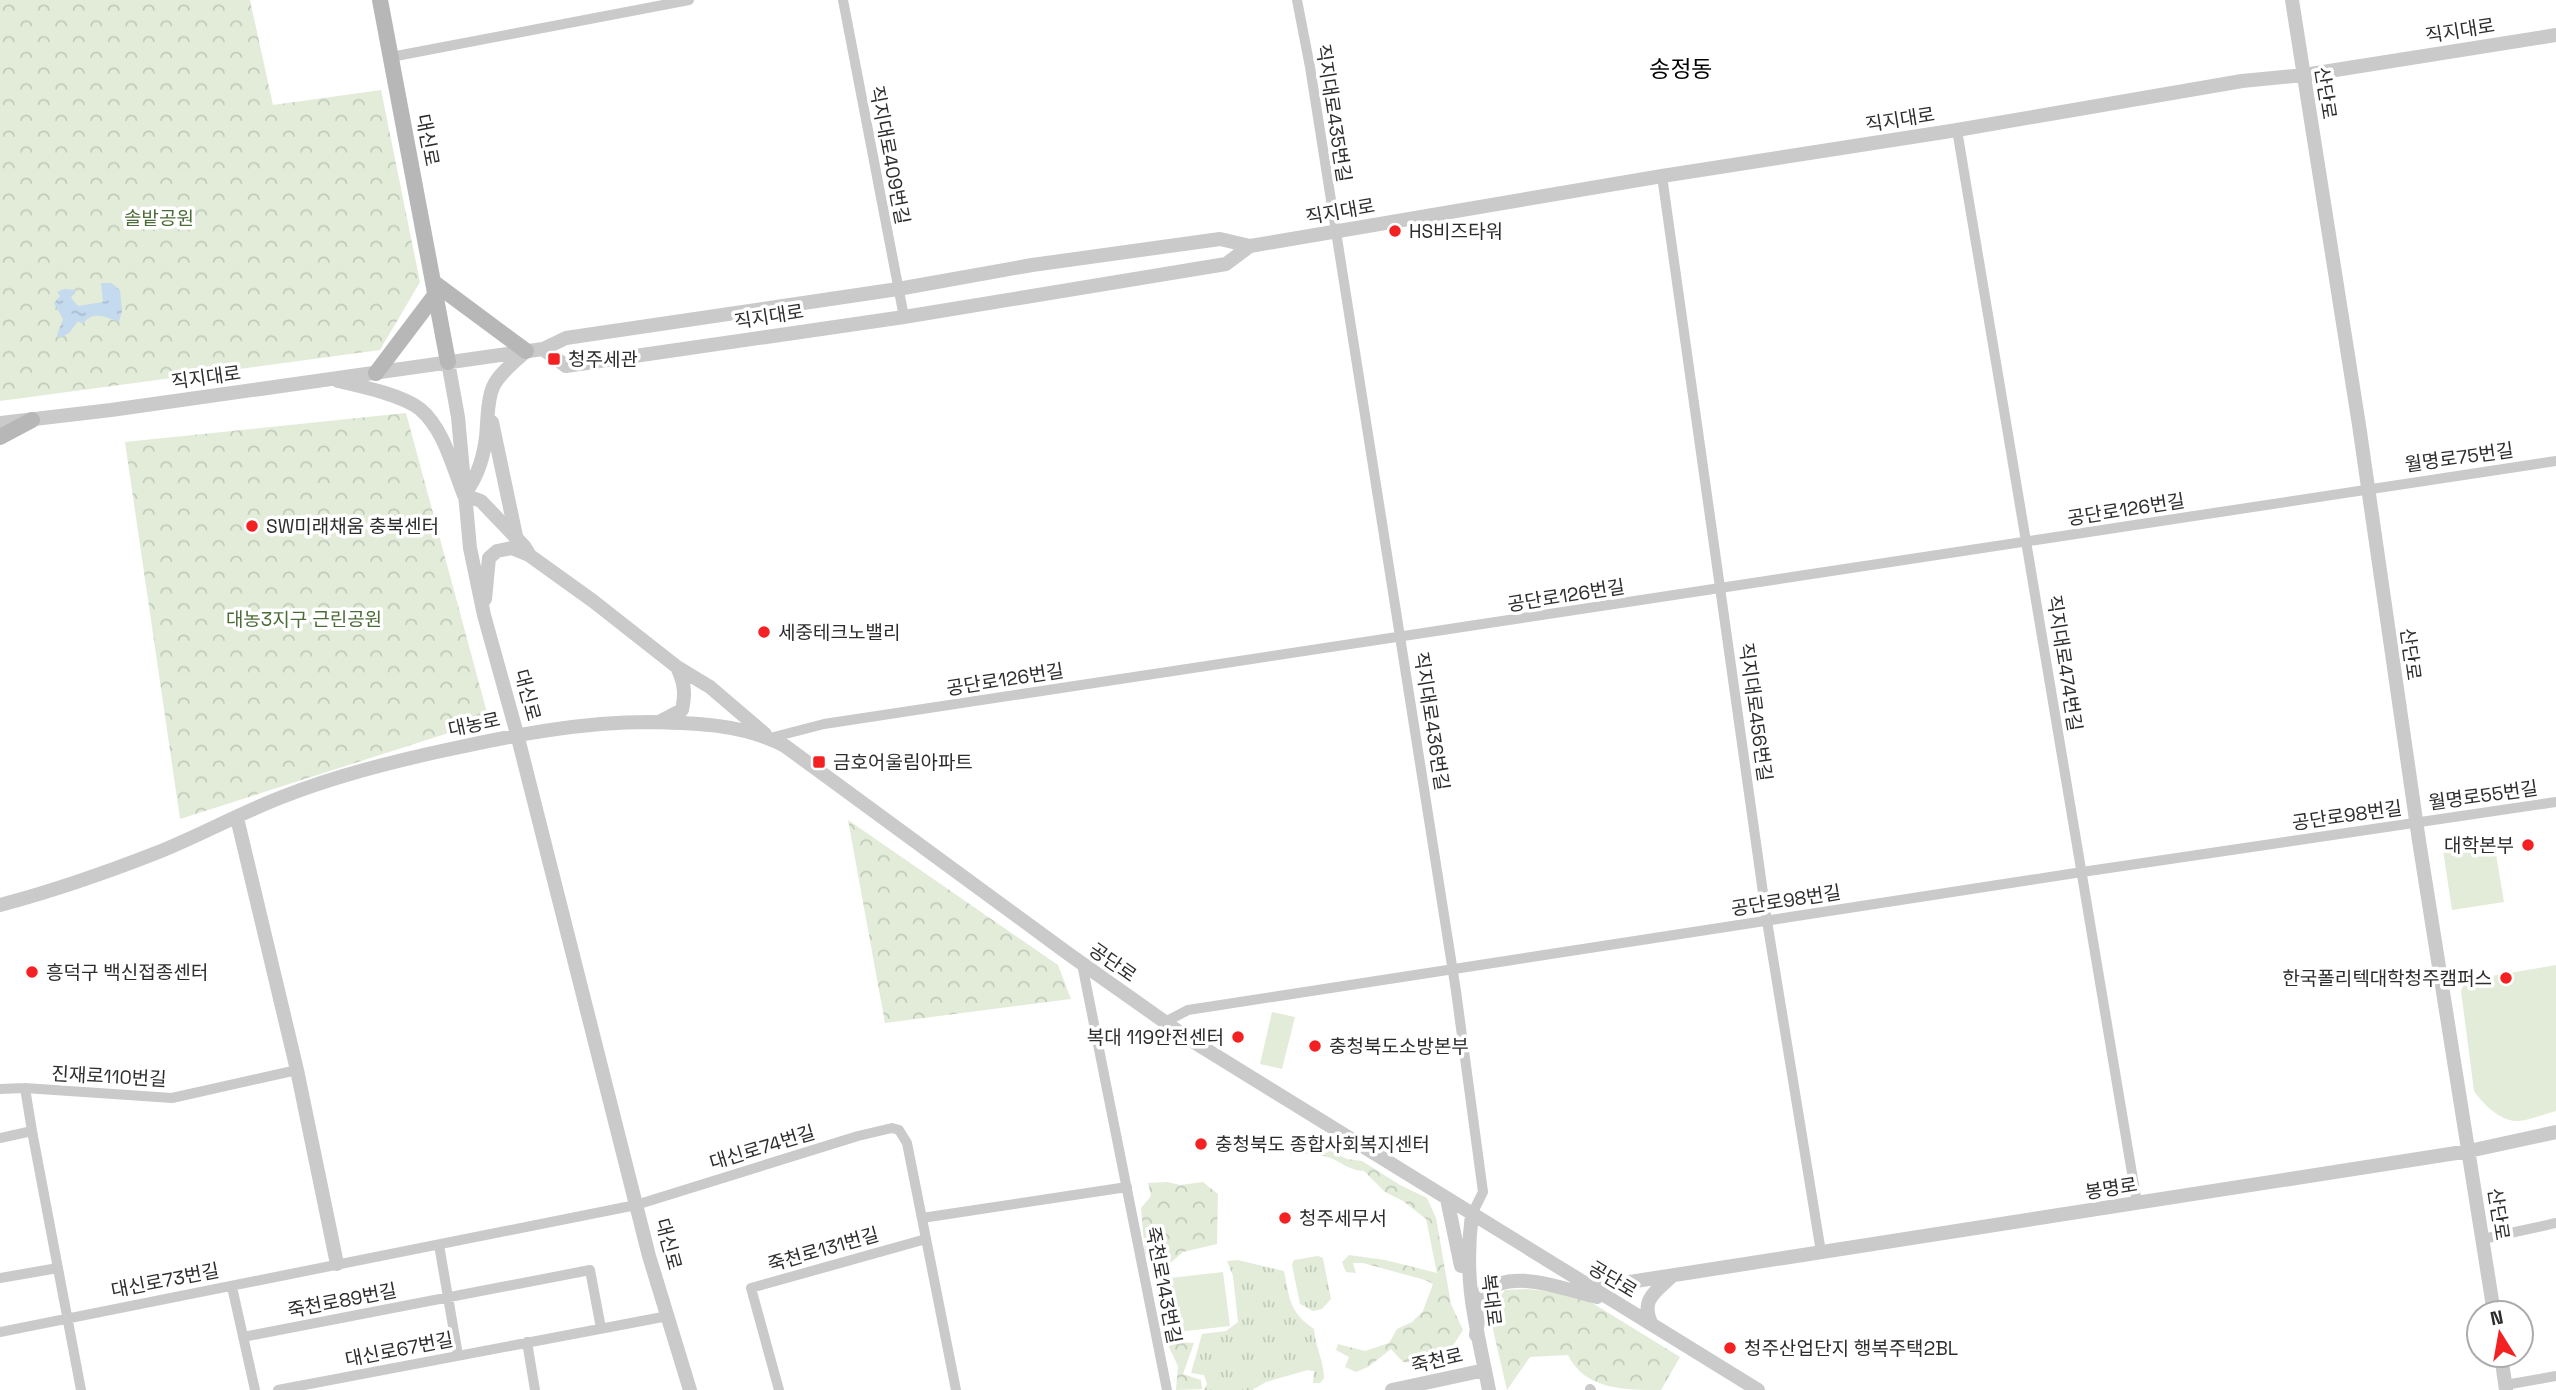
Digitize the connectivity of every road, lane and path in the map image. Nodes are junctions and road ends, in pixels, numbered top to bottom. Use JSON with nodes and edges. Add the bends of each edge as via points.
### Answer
{"nodes":[{"id":1,"x":380,"y":0,"type":"edge"},
{"id":2,"x":689,"y":0,"type":"edge"},
{"id":3,"x":844,"y":0,"type":"edge"},
{"id":4,"x":1297,"y":0,"type":"edge"},
{"id":5,"x":2292,"y":0,"type":"edge"},
{"id":6,"x":2556,"y":35,"type":"edge"},
{"id":7,"x":391,"y":57,"type":"junction"},
{"id":8,"x":2304,"y":75,"type":"junction"},
{"id":9,"x":1957,"y":130,"type":"junction"},
{"id":10,"x":1662,"y":176,"type":"junction"},
{"id":11,"x":1335,"y":232,"type":"junction"},
{"id":12,"x":1250,"y":246,"type":"junction"},
{"id":13,"x":434,"y":289,"type":"junction"},
{"id":14,"x":898,"y":289,"type":"junction"},
{"id":15,"x":904,"y":317,"type":"junction"},
{"id":16,"x":534,"y":350,"type":"junction"},
{"id":17,"x":448,"y":362,"type":"junction"},
{"id":18,"x":376,"y":373,"type":"junction"},
{"id":19,"x":328,"y":380,"type":"junction"},
{"id":20,"x":488,"y":405,"type":"junction"},
{"id":21,"x":32,"y":419,"type":"junction"},
{"id":22,"x":0,"y":423,"type":"edge"},
{"id":23,"x":0,"y":437,"type":"edge"},
{"id":24,"x":2556,"y":461,"type":"edge"},
{"id":25,"x":2368,"y":488,"type":"junction"},
{"id":26,"x":464,"y":495,"type":"junction"},
{"id":27,"x":516,"y":537,"type":"junction"},
{"id":28,"x":2027,"y":542,"type":"junction"},
{"id":29,"x":529,"y":555,"type":"junction"},
{"id":30,"x":1721,"y":589,"type":"junction"},
{"id":31,"x":484,"y":615,"type":"junction"},
{"id":32,"x":1401,"y":637,"type":"junction"},
{"id":33,"x":677,"y":667,"type":"junction"},
{"id":34,"x":659,"y":722,"type":"junction"},
{"id":35,"x":517,"y":734,"type":"junction"},
{"id":36,"x":770,"y":738,"type":"junction"},
{"id":37,"x":2556,"y":802,"type":"edge"},
{"id":38,"x":237,"y":818,"type":"junction"},
{"id":39,"x":2416,"y":823,"type":"junction"},
{"id":40,"x":2082,"y":872,"type":"junction"},
{"id":41,"x":0,"y":905,"type":"edge"},
{"id":42,"x":1768,"y":921,"type":"junction"},
{"id":43,"x":1082,"y":964,"type":"junction"},
{"id":44,"x":1453,"y":971,"type":"junction"},
{"id":45,"x":1165,"y":1023,"type":"junction"},
{"id":46,"x":297,"y":1070,"type":"junction"},
{"id":47,"x":25,"y":1088,"type":"junction"},
{"id":48,"x":0,"y":1089,"type":"edge"},
{"id":49,"x":32,"y":1130,"type":"junction"},
{"id":50,"x":2556,"y":1132,"type":"edge"},
{"id":51,"x":0,"y":1138,"type":"edge"},
{"id":52,"x":2469,"y":1151,"type":"junction"},
{"id":53,"x":1126,"y":1187,"type":"junction"},
{"id":54,"x":1447,"y":1199,"type":"junction"},
{"id":55,"x":2137,"y":1203,"type":"junction"},
{"id":56,"x":636,"y":1205,"type":"junction"},
{"id":57,"x":1472,"y":1214,"type":"junction"},
{"id":58,"x":922,"y":1218,"type":"junction"},
{"id":59,"x":2556,"y":1223,"type":"edge"},
{"id":60,"x":926,"y":1239,"type":"junction"},
{"id":61,"x":2483,"y":1239,"type":"junction"},
{"id":62,"x":439,"y":1245,"type":"junction"},
{"id":63,"x":1821,"y":1252,"type":"junction"},
{"id":64,"x":337,"y":1264,"type":"junction"},
{"id":65,"x":58,"y":1268,"type":"junction"},
{"id":66,"x":1672,"y":1276,"type":"junction"},
{"id":67,"x":0,"y":1279,"type":"edge"},
{"id":68,"x":232,"y":1287,"type":"junction"},
{"id":69,"x":1591,"y":1288,"type":"junction"},
{"id":70,"x":447,"y":1297,"type":"junction"},
{"id":71,"x":2492,"y":1299,"type":"edge"},
{"id":72,"x":1612,"y":1301,"type":"junction"},
{"id":73,"x":667,"y":1316,"type":"junction"},
{"id":74,"x":68,"y":1319,"type":"junction"},
{"id":75,"x":1653,"y":1325,"type":"junction"},
{"id":76,"x":601,"y":1328,"type":"junction"},
{"id":77,"x":1475,"y":1329,"type":"junction"},
{"id":78,"x":0,"y":1332,"type":"edge"},
{"id":79,"x":243,"y":1337,"type":"junction"},
{"id":80,"x":527,"y":1342,"type":"junction"},
{"id":81,"x":458,"y":1355,"type":"junction"},
{"id":82,"x":2503,"y":1369,"type":"edge"},
{"id":83,"x":1485,"y":1370,"type":"junction"},
{"id":84,"x":2556,"y":1376,"type":"edge"},
{"id":85,"x":2505,"y":1387,"type":"edge"},
{"id":86,"x":81,"y":1390,"type":"edge"},
{"id":87,"x":255,"y":1390,"type":"edge"},
{"id":88,"x":278,"y":1390,"type":"edge"},
{"id":89,"x":535,"y":1390,"type":"edge"},
{"id":90,"x":691,"y":1390,"type":"edge"},
{"id":91,"x":779,"y":1390,"type":"edge"},
{"id":92,"x":956,"y":1390,"type":"edge"},
{"id":93,"x":1167,"y":1390,"type":"edge"},
{"id":94,"x":1396,"y":1390,"type":"edge"},
{"id":95,"x":1489,"y":1390,"type":"edge"},
{"id":96,"x":1758,"y":1390,"type":"edge"}],
"edges":[{"from":1,"to":7,"type":"main road","name":"대신로"},
{"from":2,"to":7,"type":"street"},
{"from":3,"to":14,"type":"street","name":"직지대로409번길"},
{"from":4,"to":11,"type":"street","name":"직지대로435번길"},
{"from":5,"to":8,"type":"street","name":"산단로"},
{"from":6,"to":8,"type":"street","name":"직지대로"},
{"from":7,"to":13,"type":"main road","name":"대신로"},
{"from":8,"to":9,"type":"street","name":"직지대로","via":[[2242,81]]},
{"from":8,"to":25,"type":"street","name":"산단로"},
{"from":9,"to":10,"type":"street","name":"직지대로"},
{"from":9,"to":28,"type":"street","name":"직지대로474번길"},
{"from":10,"to":11,"type":"street","name":"직지대로"},
{"from":10,"to":30,"type":"street","name":"직지대로456번길"},
{"from":11,"to":12,"type":"street","name":"직지대로"},
{"from":11,"to":32,"type":"street","name":"직지대로436번길"},
{"from":12,"to":14,"type":"street","name":"직지대로","via":[[1220,239]]},
{"from":12,"to":15,"type":"street","name":"직지대로","via":[[1226,264]]},
{"from":13,"to":16,"type":"main road"},
{"from":13,"to":17,"type":"main road","name":"대신로"},
{"from":13,"to":18,"type":"main road"},
{"from":14,"to":15,"type":"street","name":"직지대로409번길"},
{"from":14,"to":16,"type":"street","name":"직지대로","via":[[566,338]]},
{"from":15,"to":16,"type":"street","name":"직지대로","via":[[566,366]]},
{"from":16,"to":17,"type":"street","name":"직지대로"},
{"from":16,"to":20,"type":"street","via":[[496,380]]},
{"from":17,"to":18,"type":"street","name":"직지대로"},
{"from":17,"to":26,"type":"street","name":"대신로"},
{"from":18,"to":19,"type":"street","name":"직지대로"},
{"from":19,"to":21,"type":"street","name":"직지대로"},
{"from":19,"to":26,"type":"street","via":[[420,409],[438,432]]},
{"from":20,"to":26,"type":"street","via":[[485,450]]},
{"from":20,"to":27,"type":"street"},
{"from":21,"to":22,"type":"street","name":"직지대로"},
{"from":21,"to":23,"type":"main road"},
{"from":24,"to":25,"type":"street","name":"월명로75번길"},
{"from":25,"to":28,"type":"street","name":"공단로126번길"},
{"from":25,"to":39,"type":"street","name":"산단로"},
{"from":26,"to":27,"type":"street","via":[[481,501]]},
{"from":26,"to":31,"type":"street","name":"대신로"},
{"from":27,"to":29,"type":"street"},
{"from":28,"to":30,"type":"street","name":"공단로126번길"},
{"from":28,"to":40,"type":"street","name":"직지대로474번길"},
{"from":29,"to":31,"type":"street","via":[[512,548],[489,558]]},
{"from":29,"to":33,"type":"street"},
{"from":30,"to":32,"type":"street","name":"공단로126번길"},
{"from":30,"to":42,"type":"street","name":"직지대로456번길"},
{"from":31,"to":35,"type":"street","name":"대신로"},
{"from":32,"to":36,"type":"street","name":"공단로126번길","via":[[824,724]]},
{"from":32,"to":44,"type":"street","name":"직지대로436번길"},
{"from":33,"to":34,"type":"street","via":[[686,697],[682,710]]},
{"from":33,"to":36,"type":"street","via":[[710,687]]},
{"from":34,"to":35,"type":"street","name":"대농로"},
{"from":34,"to":36,"type":"street","name":"대농로","via":[[721,725]]},
{"from":35,"to":38,"type":"street","name":"대농로","via":[[329,779]]},
{"from":35,"to":56,"type":"street","name":"대신로"},
{"from":36,"to":43,"type":"street","name":"공단로"},
{"from":37,"to":39,"type":"street","name":"월명로55번길"},
{"from":38,"to":41,"type":"street","name":"대농로","via":[[134,861]]},
{"from":38,"to":46,"type":"street"},
{"from":39,"to":40,"type":"street","name":"공단로98번길"},
{"from":39,"to":52,"type":"street","name":"산단로"},
{"from":40,"to":42,"type":"street","name":"공단로98번길"},
{"from":40,"to":55,"type":"street","name":"직지대로474번길"},
{"from":42,"to":44,"type":"street","name":"공단로98번길"},
{"from":42,"to":63,"type":"street","name":"직지대로456번길"},
{"from":43,"to":45,"type":"street","name":"공단로"},
{"from":43,"to":53,"type":"street","name":"죽천로143번길"},
{"from":44,"to":45,"type":"street","name":"공단로98번길","via":[[1188,1010]]},
{"from":44,"to":57,"type":"street","name":"직지대로436번길","via":[[1483,1192]]},
{"from":45,"to":54,"type":"street","name":"공단로"},
{"from":46,"to":47,"type":"street","name":"진재로110번길","via":[[172,1098]]},
{"from":46,"to":64,"type":"street"},
{"from":47,"to":48,"type":"street","name":"진재로110번길"},
{"from":47,"to":49,"type":"street"},
{"from":49,"to":51,"type":"street"},
{"from":49,"to":65,"type":"street"},
{"from":50,"to":52,"type":"street","name":"봉명로"},
{"from":52,"to":55,"type":"street","name":"봉명로"},
{"from":52,"to":61,"type":"street","name":"산단로"},
{"from":53,"to":58,"type":"street"},
{"from":53,"to":93,"type":"street","name":"죽천로143번길"},
{"from":54,"to":57,"type":"street","name":"공단로"},
{"from":54,"to":77,"type":"street"},
{"from":55,"to":63,"type":"street","name":"봉명로"},
{"from":56,"to":58,"type":"street","name":"대신로74번길","via":[[892,1128],[900,1130],[907,1143]]},
{"from":56,"to":62,"type":"street","name":"대신로73번길"},
{"from":56,"to":73,"type":"street","name":"대신로"},
{"from":57,"to":69,"type":"street","name":"공단로"},
{"from":57,"to":77,"type":"street","name":"복대로","via":[[1467,1251]]},
{"from":58,"to":60,"type":"street"},
{"from":59,"to":61,"type":"street"},
{"from":60,"to":91,"type":"street","name":"죽천로131번길","via":[[751,1288]]},
{"from":60,"to":92,"type":"street"},
{"from":61,"to":71,"type":"street","name":"산단로"},
{"from":62,"to":64,"type":"street","name":"대신로73번길"},
{"from":62,"to":70,"type":"street"},
{"from":63,"to":66,"type":"street","name":"봉명로"},
{"from":64,"to":68,"type":"street","name":"대신로73번길"},
{"from":65,"to":67,"type":"street"},
{"from":65,"to":74,"type":"street"},
{"from":66,"to":69,"type":"street","name":"봉명로"},
{"from":66,"to":75,"type":"street","via":[[1649,1301],[1647,1311]]},
{"from":68,"to":74,"type":"street","name":"대신로73번길"},
{"from":68,"to":79,"type":"street"},
{"from":69,"to":72,"type":"street","name":"공단로"},
{"from":70,"to":76,"type":"street","via":[[590,1270]]},
{"from":70,"to":79,"type":"street","name":"죽천로89번길"},
{"from":70,"to":81,"type":"street"},
{"from":72,"to":75,"type":"street","name":"공단로"},
{"from":72,"to":77,"type":"street","via":[[1504,1281],[1482,1293]]},
{"from":73,"to":76,"type":"street","name":"대신로67번길"},
{"from":73,"to":90,"type":"street","name":"대신로"},
{"from":74,"to":78,"type":"street","name":"대신로73번길"},
{"from":74,"to":86,"type":"street"},
{"from":75,"to":96,"type":"street","name":"공단로"},
{"from":76,"to":80,"type":"street","name":"대신로67번길"},
{"from":77,"to":83,"type":"street","name":"복대로"},
{"from":79,"to":87,"type":"street"},
{"from":80,"to":81,"type":"street","name":"대신로67번길"},
{"from":80,"to":89,"type":"street"},
{"from":81,"to":88,"type":"street","name":"대신로67번길"},
{"from":82,"to":85,"type":"street"},
{"from":83,"to":94,"type":"street","name":"죽천로"},
{"from":83,"to":95,"type":"street","name":"복대로"},
{"from":84,"to":85,"type":"street"}]}
